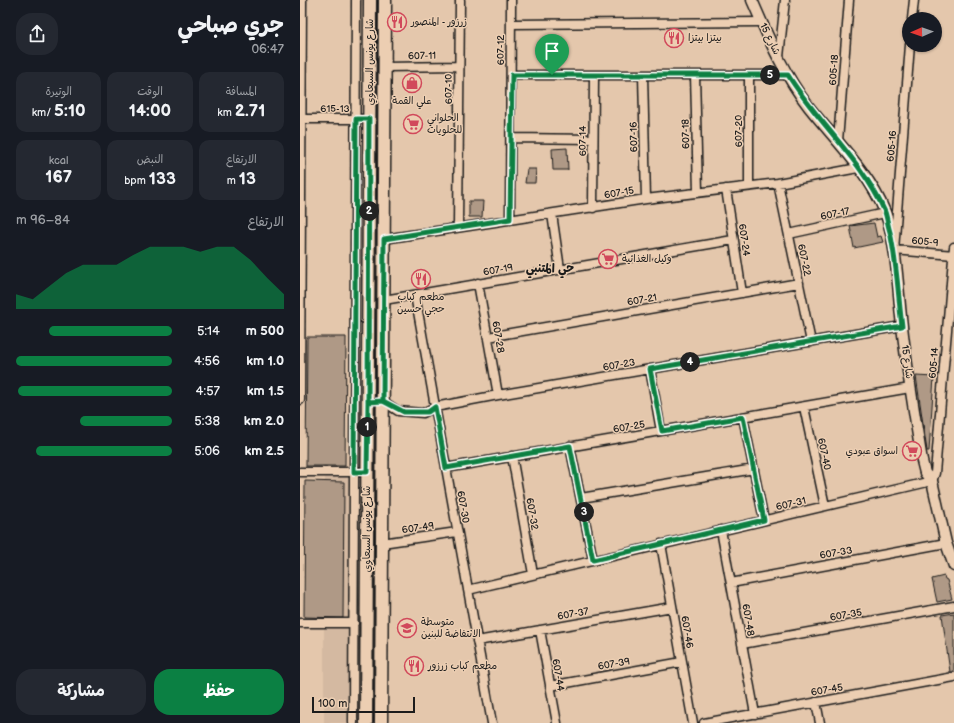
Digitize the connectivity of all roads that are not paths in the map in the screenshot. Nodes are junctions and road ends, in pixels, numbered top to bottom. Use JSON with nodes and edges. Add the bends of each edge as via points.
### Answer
{"nodes":[{"id":1,"x":302,"y":0,"type":"edge"},
{"id":2,"x":356,"y":0,"type":"edge"},
{"id":3,"x":370,"y":0,"type":"edge"},
{"id":4,"x":385,"y":0,"type":"edge"},
{"id":5,"x":460,"y":0,"type":"edge"},
{"id":6,"x":511,"y":0,"type":"edge"},
{"id":7,"x":752,"y":0,"type":"edge"},
{"id":8,"x":785,"y":0,"type":"edge"},
{"id":9,"x":849,"y":0,"type":"edge"},
{"id":10,"x":914,"y":0,"type":"edge"},
{"id":11,"x":913,"y":12,"type":"edge"},
{"id":12,"x":762,"y":22,"type":"junction"},
{"id":13,"x":511,"y":24,"type":"junction"},
{"id":14,"x":909,"y":52,"type":"edge"},
{"id":15,"x":779,"y":57,"type":"junction"},
{"id":16,"x":459,"y":66,"type":"junction"},
{"id":17,"x":385,"y":67,"type":"junction"},
{"id":18,"x":512,"y":75,"type":"junction"},
{"id":19,"x":594,"y":75,"type":"junction"},
{"id":20,"x":643,"y":75,"type":"junction"},
{"id":21,"x":695,"y":75,"type":"junction"},
{"id":22,"x":749,"y":75,"type":"junction"},
{"id":23,"x":788,"y":75,"type":"junction"},
{"id":24,"x":301,"y":119,"type":"edge"},
{"id":25,"x":356,"y":119,"type":"junction"},
{"id":26,"x":369,"y":119,"type":"junction"},
{"id":27,"x":512,"y":138,"type":"junction"},
{"id":28,"x":593,"y":139,"type":"junction"},
{"id":29,"x":838,"y":141,"type":"junction"},
{"id":30,"x":858,"y":168,"type":"junction"},
{"id":31,"x":778,"y":183,"type":"junction"},
{"id":32,"x":749,"y":186,"type":"junction"},
{"id":33,"x":726,"y":189,"type":"junction"},
{"id":34,"x":698,"y":192,"type":"junction"},
{"id":35,"x":646,"y":199,"type":"junction"},
{"id":36,"x":594,"y":208,"type":"junction"},
{"id":37,"x":885,"y":213,"type":"junction"},
{"id":38,"x":552,"y":214,"type":"junction"},
{"id":39,"x":510,"y":219,"type":"junction"},
{"id":40,"x":458,"y":226,"type":"junction"},
{"id":41,"x":789,"y":234,"type":"junction"},
{"id":42,"x":384,"y":239,"type":"junction"},
{"id":43,"x":734,"y":240,"type":"junction"},
{"id":44,"x":894,"y":250,"type":"junction"},
{"id":45,"x":954,"y":252,"type":"edge"},
{"id":46,"x":560,"y":269,"type":"junction"},
{"id":47,"x":478,"y":283,"type":"junction"},
{"id":48,"x":799,"y":283,"type":"junction"},
{"id":49,"x":742,"y":293,"type":"junction"},
{"id":50,"x":415,"y":295,"type":"junction"},
{"id":51,"x":384,"y":300,"type":"junction"},
{"id":52,"x":902,"y":326,"type":"junction"},
{"id":53,"x":300,"y":332,"type":"edge"},
{"id":54,"x":488,"y":337,"type":"junction"},
{"id":55,"x":811,"y":342,"type":"junction"},
{"id":56,"x":650,"y":369,"type":"junction"},
{"id":57,"x":910,"y":388,"type":"junction"},
{"id":58,"x":498,"y":396,"type":"junction"},
{"id":59,"x":300,"y":400,"type":"edge"},
{"id":60,"x":383,"y":401,"type":"junction"},
{"id":61,"x":368,"y":402,"type":"junction"},
{"id":62,"x":435,"y":407,"type":"junction"},
{"id":63,"x":804,"y":407,"type":"junction"},
{"id":64,"x":743,"y":417,"type":"junction"},
{"id":65,"x":662,"y":431,"type":"junction"},
{"id":66,"x":570,"y":446,"type":"junction"},
{"id":67,"x":512,"y":456,"type":"junction"},
{"id":68,"x":446,"y":468,"type":"junction"},
{"id":69,"x":754,"y":469,"type":"junction"},
{"id":70,"x":300,"y":472,"type":"edge"},
{"id":71,"x":354,"y":472,"type":"junction"},
{"id":72,"x":367,"y":472,"type":"junction"},
{"id":73,"x":932,"y":481,"type":"junction"},
{"id":74,"x":581,"y":498,"type":"junction"},
{"id":75,"x":825,"y":506,"type":"junction"},
{"id":76,"x":764,"y":520,"type":"junction"},
{"id":77,"x":721,"y":530,"type":"junction"},
{"id":78,"x":457,"y":532,"type":"junction"},
{"id":79,"x":382,"y":543,"type":"junction"},
{"id":80,"x":946,"y":543,"type":"junction"},
{"id":81,"x":661,"y":544,"type":"junction"},
{"id":82,"x":593,"y":560,"type":"junction"},
{"id":83,"x":954,"y":566,"type":"edge"},
{"id":84,"x":533,"y":574,"type":"junction"},
{"id":85,"x":731,"y":583,"type":"junction"},
{"id":86,"x":468,"y":590,"type":"junction"},
{"id":87,"x":954,"y":606,"type":"edge"},
{"id":88,"x":672,"y":607,"type":"junction"},
{"id":89,"x":300,"y":623,"type":"edge"},
{"id":90,"x":354,"y":623,"type":"junction"},
{"id":91,"x":540,"y":630,"type":"junction"},
{"id":92,"x":477,"y":641,"type":"junction"},
{"id":93,"x":742,"y":644,"type":"junction"},
{"id":94,"x":682,"y":662,"type":"junction"},
{"id":95,"x":954,"y":677,"type":"edge"},
{"id":96,"x":550,"y":686,"type":"junction"},
{"id":97,"x":816,"y":702,"type":"junction"},
{"id":98,"x":754,"y":714,"type":"junction"},
{"id":99,"x":353,"y":723,"type":"edge"},
{"id":100,"x":366,"y":723,"type":"edge"},
{"id":101,"x":381,"y":723,"type":"edge"},
{"id":102,"x":492,"y":723,"type":"edge"},
{"id":103,"x":556,"y":723,"type":"edge"},
{"id":104,"x":693,"y":723,"type":"edge"},
{"id":105,"x":704,"y":723,"type":"edge"},
{"id":106,"x":820,"y":723,"type":"edge"}],
"edges":[{"from":1,"to":24,"type":"street"},
{"from":2,"to":25,"type":"street"},
{"from":3,"to":26,"type":"main road","name":"شارع يونس السبعاوي"},
{"from":4,"to":17,"type":"main road","name":"شارع يونس السبعاوي"},
{"from":5,"to":16,"type":"street","name":"607-10"},
{"from":6,"to":13,"type":"street","name":"607-12"},
{"from":7,"to":12,"type":"street","name":"شارع 15"},
{"from":8,"to":15,"type":"street"},
{"from":9,"to":29,"type":"street","name":"605-18"},
{"from":10,"to":11,"type":"street"},
{"from":12,"to":13,"type":"street"},
{"from":12,"to":15,"type":"street","name":"شارع 15"},
{"from":13,"to":18,"type":"street","name":"607-12"},
{"from":14,"to":44,"type":"street","name":"605-16"},
{"from":15,"to":23,"type":"street","name":"شارع 15"},
{"from":16,"to":17,"type":"street","name":"607-11"},
{"from":16,"to":40,"type":"street","name":"607-10"},
{"from":17,"to":42,"type":"main road","name":"شارع يونس السبعاوي"},
{"from":18,"to":19,"type":"street"},
{"from":18,"to":27,"type":"street","name":"607-12"},
{"from":19,"to":20,"type":"street"},
{"from":19,"to":28,"type":"street","name":"607-14"},
{"from":20,"to":21,"type":"street"},
{"from":20,"to":35,"type":"street","name":"607-16"},
{"from":21,"to":22,"type":"street"},
{"from":21,"to":34,"type":"street","name":"607-18"},
{"from":22,"to":23,"type":"street"},
{"from":22,"to":32,"type":"street","name":"607-20"},
{"from":23,"to":29,"type":"street","name":"شارع 15"},
{"from":24,"to":25,"type":"street","name":"615-13"},
{"from":24,"to":53,"type":"street"},
{"from":25,"to":26,"type":"street","name":"615-13"},
{"from":25,"to":71,"type":"street"},
{"from":26,"to":61,"type":"main road","name":"شارع يونس السبعاوي"},
{"from":27,"to":28,"type":"street"},
{"from":27,"to":39,"type":"street","name":"607-12"},
{"from":28,"to":36,"type":"street","name":"607-14"},
{"from":29,"to":30,"type":"street","name":"شارع 15"},
{"from":30,"to":31,"type":"street","name":"607-15"},
{"from":30,"to":37,"type":"street","name":"شارع 15"},
{"from":31,"to":32,"type":"street","name":"607-15"},
{"from":31,"to":41,"type":"street","name":"607-22"},
{"from":32,"to":33,"type":"street","name":"607-15"},
{"from":33,"to":34,"type":"street","name":"607-15"},
{"from":33,"to":43,"type":"street","name":"607-24"},
{"from":34,"to":35,"type":"street","name":"607-15"},
{"from":35,"to":36,"type":"street","name":"607-15"},
{"from":36,"to":38,"type":"street","name":"607-15"},
{"from":37,"to":41,"type":"street","name":"607-17"},
{"from":37,"to":44,"type":"street","name":"شارع 15"},
{"from":38,"to":39,"type":"street","name":"607-15"},
{"from":38,"to":46,"type":"street"},
{"from":39,"to":40,"type":"street","name":"607-15"},
{"from":40,"to":42,"type":"street","name":"607-15"},
{"from":41,"to":48,"type":"street","name":"607-22"},
{"from":42,"to":51,"type":"main road","name":"شارع يونس السبعاوي"},
{"from":43,"to":46,"type":"street","name":"607-19"},
{"from":43,"to":49,"type":"street","name":"607-24"},
{"from":44,"to":45,"type":"street","name":"605-9"},
{"from":44,"to":52,"type":"street","name":"شارع 15"},
{"from":45,"to":73,"type":"street","name":"605-14","via":[[935,473]]},
{"from":46,"to":47,"type":"street","name":"607-19"},
{"from":47,"to":50,"type":"street","name":"607-19"},
{"from":47,"to":54,"type":"street","name":"607-28"},
{"from":48,"to":49,"type":"street","name":"607-21"},
{"from":48,"to":55,"type":"street","name":"607-22"},
{"from":49,"to":54,"type":"street","name":"607-21"},
{"from":50,"to":51,"type":"street","name":"607-19"},
{"from":50,"to":62,"type":"street","name":"607-30"},
{"from":51,"to":60,"type":"main road","name":"شارع يونس السبعاوي"},
{"from":52,"to":55,"type":"street","name":"607-23"},
{"from":52,"to":57,"type":"street","name":"شارع 15"},
{"from":53,"to":59,"type":"street"},
{"from":54,"to":58,"type":"street","name":"607-28"},
{"from":55,"to":56,"type":"street","name":"607-23"},
{"from":56,"to":58,"type":"street","name":"607-23"},
{"from":56,"to":65,"type":"street"},
{"from":57,"to":63,"type":"street","name":"607-25"},
{"from":57,"to":73,"type":"street","name":"شارع 15","via":[[922,461],[925,473]]},
{"from":58,"to":62,"type":"street","name":"607-23"},
{"from":60,"to":61,"type":"main road"},
{"from":60,"to":62,"type":"street","name":"607-23","via":[[404,412],[428,412]]},
{"from":60,"to":79,"type":"main road","name":"شارع يونس السبعاوي"},
{"from":61,"to":72,"type":"main road","name":"شارع يونس السبعاوي"},
{"from":62,"to":68,"type":"street","name":"607-30"},
{"from":63,"to":64,"type":"street","name":"607-25"},
{"from":63,"to":75,"type":"street","name":"607-40"},
{"from":64,"to":65,"type":"street","name":"607-25"},
{"from":64,"to":69,"type":"street"},
{"from":65,"to":66,"type":"street","name":"607-25"},
{"from":66,"to":67,"type":"street","name":"607-25"},
{"from":66,"to":74,"type":"street"},
{"from":67,"to":68,"type":"street","name":"607-25"},
{"from":67,"to":84,"type":"street","name":"607-32"},
{"from":68,"to":78,"type":"street","name":"607-30"},
{"from":69,"to":74,"type":"street"},
{"from":69,"to":76,"type":"street"},
{"from":70,"to":71,"type":"street"},
{"from":71,"to":72,"type":"street"},
{"from":71,"to":90,"type":"street"},
{"from":72,"to":100,"type":"main road","name":"شارع يونس السبعاوي"},
{"from":73,"to":75,"type":"street","name":"607-31"},
{"from":73,"to":80,"type":"street","name":"شارع 15"},
{"from":74,"to":82,"type":"street"},
{"from":75,"to":76,"type":"street","name":"607-31"},
{"from":76,"to":77,"type":"street","name":"607-31"},
{"from":77,"to":81,"type":"street","name":"607-31"},
{"from":77,"to":85,"type":"street","name":"607-48"},
{"from":78,"to":79,"type":"street","name":"607-49"},
{"from":78,"to":86,"type":"street","name":"607-30"},
{"from":79,"to":101,"type":"main road","name":"شارع يونس السبعاوي"},
{"from":80,"to":83,"type":"street","name":"شارع 15"},
{"from":80,"to":85,"type":"street","name":"607-33"},
{"from":81,"to":82,"type":"street","name":"607-31"},
{"from":81,"to":88,"type":"street","name":"607-46"},
{"from":82,"to":84,"type":"street","name":"607-31"},
{"from":84,"to":86,"type":"street","name":"607-31"},
{"from":85,"to":93,"type":"street","name":"607-48"},
{"from":86,"to":92,"type":"street","name":"607-30"},
{"from":87,"to":93,"type":"street","name":"607-35"},
{"from":88,"to":91,"type":"street","name":"607-37"},
{"from":88,"to":94,"type":"street","name":"607-46"},
{"from":89,"to":90,"type":"street"},
{"from":90,"to":99,"type":"street"},
{"from":91,"to":92,"type":"street","name":"607-37"},
{"from":91,"to":96,"type":"street","name":"607-44"},
{"from":92,"to":102,"type":"street","name":"607-30"},
{"from":93,"to":98,"type":"street","name":"607-48"},
{"from":94,"to":96,"type":"street","name":"607-39"},
{"from":94,"to":104,"type":"street","name":"607-46"},
{"from":95,"to":97,"type":"street","name":"607-45"},
{"from":96,"to":103,"type":"street","name":"607-44"},
{"from":97,"to":98,"type":"street","name":"607-45"},
{"from":97,"to":106,"type":"street"},
{"from":98,"to":105,"type":"street","name":"607-45"}]}
